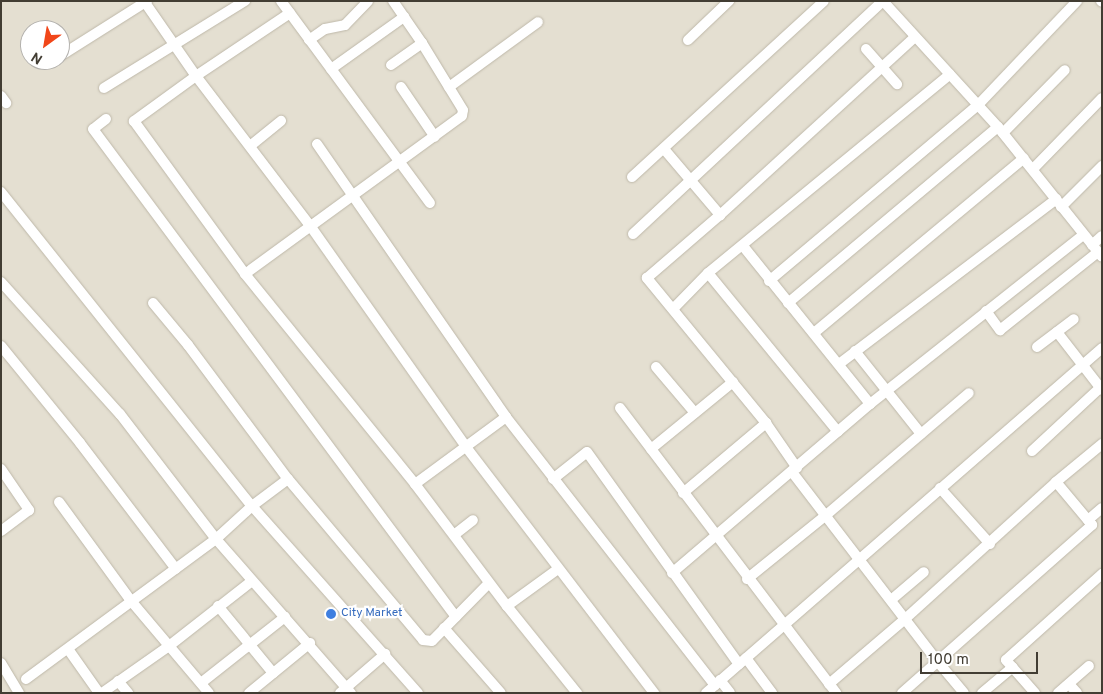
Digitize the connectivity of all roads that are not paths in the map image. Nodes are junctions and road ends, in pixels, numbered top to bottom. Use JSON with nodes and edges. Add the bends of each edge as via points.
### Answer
{"nodes":[{"id":1,"x":245,"y":1,"type":"edge"},
{"id":2,"x":281,"y":1,"type":"edge"},
{"id":3,"x":368,"y":1,"type":"edge"},
{"id":4,"x":393,"y":1,"type":"edge"},
{"id":5,"x":729,"y":1,"type":"edge"},
{"id":6,"x":824,"y":1,"type":"edge"},
{"id":7,"x":883,"y":1,"type":"edge"},
{"id":8,"x":1078,"y":1,"type":"edge"},
{"id":9,"x":145,"y":2,"type":"edge"},
{"id":10,"x":290,"y":14,"type":"junction"},
{"id":11,"x":404,"y":17,"type":"junction"},
{"id":12,"x":538,"y":22,"type":"dead end"},
{"id":13,"x":915,"y":37,"type":"junction"},
{"id":14,"x":309,"y":40,"type":"junction"},
{"id":15,"x":688,"y":40,"type":"dead end"},
{"id":16,"x":422,"y":43,"type":"junction"},
{"id":17,"x":174,"y":44,"type":"junction"},
{"id":18,"x":866,"y":49,"type":"dead end"},
{"id":19,"x":70,"y":50,"type":"edge"},
{"id":20,"x":391,"y":65,"type":"dead end"},
{"id":21,"x":881,"y":67,"type":"junction"},
{"id":22,"x":331,"y":70,"type":"junction"},
{"id":23,"x":1065,"y":70,"type":"dead end"},
{"id":24,"x":950,"y":74,"type":"junction"},
{"id":25,"x":196,"y":76,"type":"junction"},
{"id":26,"x":897,"y":84,"type":"dead end"},
{"id":27,"x":400,"y":86,"type":"dead end"},
{"id":28,"x":449,"y":87,"type":"junction"},
{"id":29,"x":104,"y":88,"type":"dead end"},
{"id":30,"x":1102,"y":98,"type":"edge"},
{"id":31,"x":978,"y":105,"type":"junction"},
{"id":32,"x":106,"y":119,"type":"dead end"},
{"id":33,"x":281,"y":121,"type":"dead end"},
{"id":34,"x":1001,"y":130,"type":"junction"},
{"id":35,"x":435,"y":137,"type":"junction"},
{"id":36,"x":316,"y":144,"type":"dead end"},
{"id":37,"x":250,"y":146,"type":"junction"},
{"id":38,"x":664,"y":149,"type":"junction"},
{"id":39,"x":1024,"y":158,"type":"junction"},
{"id":40,"x":399,"y":162,"type":"junction"},
{"id":41,"x":1102,"y":166,"type":"edge"},
{"id":42,"x":1033,"y":169,"type":"junction"},
{"id":43,"x":632,"y":177,"type":"dead end"},
{"id":44,"x":691,"y":181,"type":"junction"},
{"id":45,"x":1,"y":192,"type":"edge"},
{"id":46,"x":354,"y":197,"type":"junction"},
{"id":47,"x":430,"y":203,"type":"dead end"},
{"id":48,"x":1058,"y":203,"type":"junction"},
{"id":49,"x":720,"y":215,"type":"junction"},
{"id":50,"x":312,"y":227,"type":"junction"},
{"id":51,"x":632,"y":234,"type":"dead end"},
{"id":52,"x":1083,"y":235,"type":"junction"},
{"id":53,"x":1102,"y":236,"type":"edge"},
{"id":54,"x":743,"y":246,"type":"junction"},
{"id":55,"x":1097,"y":252,"type":"edge"},
{"id":56,"x":708,"y":273,"type":"junction"},
{"id":57,"x":245,"y":274,"type":"junction"},
{"id":58,"x":770,"y":281,"type":"junction"},
{"id":59,"x":1,"y":282,"type":"edge"},
{"id":60,"x":153,"y":303,"type":"dead end"},
{"id":61,"x":788,"y":303,"type":"junction"},
{"id":62,"x":673,"y":309,"type":"junction"},
{"id":63,"x":986,"y":312,"type":"junction"},
{"id":64,"x":1074,"y":318,"type":"dead end"},
{"id":65,"x":1057,"y":332,"type":"junction"},
{"id":66,"x":814,"y":334,"type":"junction"},
{"id":67,"x":1,"y":346,"type":"edge"},
{"id":68,"x":1037,"y":347,"type":"dead end"},
{"id":69,"x":1102,"y":348,"type":"edge"},
{"id":70,"x":856,"y":351,"type":"junction"},
{"id":71,"x":838,"y":364,"type":"junction"},
{"id":72,"x":1081,"y":364,"type":"junction"},
{"id":73,"x":656,"y":367,"type":"dead end"},
{"id":74,"x":733,"y":382,"type":"junction"},
{"id":75,"x":1101,"y":388,"type":"edge"},
{"id":76,"x":888,"y":390,"type":"junction"},
{"id":77,"x":969,"y":393,"type":"dead end"},
{"id":78,"x":870,"y":404,"type":"junction"},
{"id":79,"x":620,"y":408,"type":"dead end"},
{"id":80,"x":695,"y":413,"type":"junction"},
{"id":81,"x":506,"y":417,"type":"junction"},
{"id":82,"x":766,"y":423,"type":"junction"},
{"id":83,"x":838,"y":432,"type":"junction"},
{"id":84,"x":921,"y":434,"type":"junction"},
{"id":85,"x":1102,"y":444,"type":"edge"},
{"id":86,"x":466,"y":447,"type":"junction"},
{"id":87,"x":651,"y":449,"type":"junction"},
{"id":88,"x":1032,"y":451,"type":"dead end"},
{"id":89,"x":1,"y":469,"type":"edge"},
{"id":90,"x":794,"y":470,"type":"junction"},
{"id":91,"x":288,"y":479,"type":"junction"},
{"id":92,"x":553,"y":479,"type":"junction"},
{"id":93,"x":1056,"y":482,"type":"junction"},
{"id":94,"x":415,"y":484,"type":"junction"},
{"id":95,"x":940,"y":488,"type":"junction"},
{"id":96,"x":682,"y":492,"type":"junction"},
{"id":97,"x":59,"y":502,"type":"dead end"},
{"id":98,"x":252,"y":506,"type":"junction"},
{"id":99,"x":1102,"y":508,"type":"edge"},
{"id":100,"x":826,"y":516,"type":"junction"},
{"id":101,"x":473,"y":520,"type":"dead end"},
{"id":102,"x":1088,"y":520,"type":"junction"},
{"id":103,"x":1,"y":531,"type":"edge"},
{"id":104,"x":454,"y":536,"type":"junction"},
{"id":105,"x":716,"y":537,"type":"junction"},
{"id":106,"x":216,"y":538,"type":"junction"},
{"id":107,"x":990,"y":544,"type":"junction"},
{"id":108,"x":860,"y":558,"type":"junction"},
{"id":109,"x":176,"y":569,"type":"junction"},
{"id":110,"x":558,"y":569,"type":"junction"},
{"id":111,"x":924,"y":572,"type":"dead end"},
{"id":112,"x":672,"y":573,"type":"junction"},
{"id":113,"x":1102,"y":574,"type":"edge"},
{"id":114,"x":748,"y":579,"type":"junction"},
{"id":115,"x":252,"y":581,"type":"junction"},
{"id":116,"x":489,"y":583,"type":"junction"},
{"id":117,"x":891,"y":600,"type":"junction"},
{"id":118,"x":132,"y":602,"type":"junction"},
{"id":119,"x":218,"y":606,"type":"junction"},
{"id":120,"x":507,"y":606,"type":"junction"},
{"id":121,"x":284,"y":617,"type":"junction"},
{"id":122,"x":456,"y":617,"type":"junction"},
{"id":123,"x":905,"y":620,"type":"junction"},
{"id":124,"x":783,"y":625,"type":"junction"},
{"id":125,"x":444,"y":628,"type":"junction"},
{"id":126,"x":310,"y":643,"type":"junction"},
{"id":127,"x":248,"y":645,"type":"junction"},
{"id":128,"x":169,"y":646,"type":"junction"},
{"id":129,"x":68,"y":649,"type":"junction"},
{"id":130,"x":385,"y":654,"type":"junction"},
{"id":131,"x":742,"y":661,"type":"junction"},
{"id":132,"x":938,"y":662,"type":"junction"},
{"id":133,"x":1,"y":663,"type":"edge"},
{"id":134,"x":1089,"y":666,"type":"dead end"},
{"id":135,"x":1013,"y":667,"type":"junction"},
{"id":136,"x":273,"y":673,"type":"junction"},
{"id":137,"x":26,"y":679,"type":"dead end"},
{"id":138,"x":118,"y":680,"type":"junction"},
{"id":139,"x":201,"y":683,"type":"junction"},
{"id":140,"x":718,"y":683,"type":"junction"},
{"id":141,"x":829,"y":684,"type":"junction"},
{"id":142,"x":1069,"y":684,"type":"junction"},
{"id":143,"x":346,"y":691,"type":"edge"},
{"id":144,"x":653,"y":692,"type":"edge"},
{"id":145,"x":19,"y":693,"type":"edge"},
{"id":146,"x":100,"y":693,"type":"edge"},
{"id":147,"x":128,"y":693,"type":"edge"},
{"id":148,"x":209,"y":693,"type":"edge"},
{"id":149,"x":249,"y":693,"type":"edge"},
{"id":150,"x":418,"y":693,"type":"edge"},
{"id":151,"x":500,"y":693,"type":"edge"},
{"id":152,"x":577,"y":693,"type":"edge"},
{"id":153,"x":706,"y":693,"type":"edge"},
{"id":154,"x":730,"y":693,"type":"edge"},
{"id":155,"x":772,"y":693,"type":"edge"},
{"id":156,"x":836,"y":693,"type":"edge"},
{"id":157,"x":902,"y":693,"type":"edge"},
{"id":158,"x":964,"y":693,"type":"edge"},
{"id":159,"x":982,"y":693,"type":"edge"},
{"id":160,"x":1035,"y":693,"type":"edge"},
{"id":161,"x":1058,"y":693,"type":"edge"},
{"id":162,"x":1077,"y":693,"type":"edge"}],
"edges":[{"from":1,"to":17,"type":"street"},
{"from":2,"to":10,"type":"street"},
{"from":3,"to":14,"type":"street","via":[[345,25],[325,29]]},
{"from":4,"to":11,"type":"street"},
{"from":5,"to":15,"type":"street"},
{"from":6,"to":38,"type":"street"},
{"from":7,"to":13,"type":"street"},
{"from":7,"to":44,"type":"street"},
{"from":8,"to":31,"type":"street"},
{"from":9,"to":17,"type":"street"},
{"from":9,"to":19,"type":"street"},
{"from":10,"to":14,"type":"street"},
{"from":10,"to":25,"type":"street"},
{"from":11,"to":16,"type":"street"},
{"from":11,"to":22,"type":"street"},
{"from":12,"to":28,"type":"street"},
{"from":13,"to":21,"type":"street"},
{"from":13,"to":24,"type":"street"},
{"from":14,"to":22,"type":"street"},
{"from":16,"to":20,"type":"street"},
{"from":16,"to":28,"type":"street"},
{"from":17,"to":25,"type":"street"},
{"from":17,"to":29,"type":"street"},
{"from":18,"to":21,"type":"street"},
{"from":21,"to":26,"type":"street"},
{"from":21,"to":49,"type":"street"},
{"from":22,"to":40,"type":"street"},
{"from":23,"to":34,"type":"street"},
{"from":24,"to":31,"type":"street"},
{"from":24,"to":54,"type":"street"},
{"from":25,"to":37,"type":"street"},
{"from":25,"to":57,"type":"street","via":[[134,121]]},
{"from":27,"to":35,"type":"street"},
{"from":28,"to":35,"type":"street","via":[[463,113]]},
{"from":30,"to":42,"type":"street"},
{"from":31,"to":34,"type":"street"},
{"from":31,"to":58,"type":"street"},
{"from":32,"to":122,"type":"street","via":[[93,129]]},
{"from":33,"to":37,"type":"street"},
{"from":34,"to":39,"type":"street"},
{"from":34,"to":61,"type":"street"},
{"from":35,"to":40,"type":"street"},
{"from":36,"to":46,"type":"street"},
{"from":37,"to":50,"type":"street"},
{"from":38,"to":43,"type":"street"},
{"from":38,"to":44,"type":"street"},
{"from":39,"to":42,"type":"street"},
{"from":39,"to":66,"type":"street"},
{"from":40,"to":46,"type":"street"},
{"from":40,"to":47,"type":"street"},
{"from":41,"to":48,"type":"street"},
{"from":42,"to":48,"type":"street"},
{"from":44,"to":49,"type":"street"},
{"from":44,"to":51,"type":"street"},
{"from":45,"to":98,"type":"street"},
{"from":46,"to":50,"type":"street"},
{"from":46,"to":81,"type":"street"},
{"from":48,"to":52,"type":"street"},
{"from":48,"to":70,"type":"street"},
{"from":49,"to":62,"type":"street","via":[[647,278]]},
{"from":50,"to":57,"type":"street"},
{"from":50,"to":86,"type":"street"},
{"from":52,"to":55,"type":"street"},
{"from":52,"to":63,"type":"street"},
{"from":53,"to":55,"type":"street"},
{"from":54,"to":56,"type":"street"},
{"from":54,"to":58,"type":"street"},
{"from":55,"to":63,"type":"street","via":[[1000,330]]},
{"from":56,"to":62,"type":"street"},
{"from":56,"to":83,"type":"street"},
{"from":57,"to":94,"type":"street"},
{"from":58,"to":61,"type":"street"},
{"from":59,"to":106,"type":"street","via":[[120,414]]},
{"from":60,"to":91,"type":"street"},
{"from":61,"to":66,"type":"street"},
{"from":62,"to":74,"type":"street"},
{"from":63,"to":76,"type":"street"},
{"from":64,"to":65,"type":"street"},
{"from":65,"to":68,"type":"street"},
{"from":65,"to":72,"type":"street"},
{"from":66,"to":71,"type":"street"},
{"from":67,"to":109,"type":"street"},
{"from":69,"to":72,"type":"street"},
{"from":70,"to":71,"type":"street"},
{"from":70,"to":76,"type":"street"},
{"from":71,"to":78,"type":"street"},
{"from":72,"to":75,"type":"street"},
{"from":72,"to":95,"type":"street"},
{"from":73,"to":80,"type":"street"},
{"from":74,"to":80,"type":"street"},
{"from":74,"to":82,"type":"street"},
{"from":75,"to":88,"type":"street"},
{"from":76,"to":78,"type":"street"},
{"from":76,"to":84,"type":"street"},
{"from":77,"to":84,"type":"street"},
{"from":78,"to":83,"type":"street"},
{"from":79,"to":87,"type":"street"},
{"from":80,"to":87,"type":"street"},
{"from":81,"to":86,"type":"street"},
{"from":81,"to":92,"type":"street"},
{"from":82,"to":90,"type":"street"},
{"from":82,"to":96,"type":"street"},
{"from":83,"to":90,"type":"street"},
{"from":84,"to":100,"type":"street"},
{"from":85,"to":93,"type":"street"},
{"from":86,"to":94,"type":"street"},
{"from":86,"to":110,"type":"street"},
{"from":87,"to":96,"type":"street"},
{"from":89,"to":103,"type":"street","via":[[29,510]]},
{"from":90,"to":100,"type":"street"},
{"from":90,"to":105,"type":"street"},
{"from":91,"to":98,"type":"street"},
{"from":91,"to":125,"type":"street","via":[[423,640],[432,641]]},
{"from":92,"to":112,"type":"street","via":[[588,452]]},
{"from":92,"to":140,"type":"street"},
{"from":93,"to":102,"type":"street"},
{"from":93,"to":107,"type":"street"},
{"from":94,"to":104,"type":"street"},
{"from":95,"to":107,"type":"street"},
{"from":95,"to":108,"type":"street"},
{"from":96,"to":105,"type":"street"},
{"from":97,"to":118,"type":"street"},
{"from":98,"to":106,"type":"street"},
{"from":98,"to":130,"type":"street"},
{"from":99,"to":102,"type":"street"},
{"from":100,"to":108,"type":"street"},
{"from":100,"to":114,"type":"street"},
{"from":101,"to":104,"type":"street"},
{"from":102,"to":132,"type":"street","via":[[1092,525]]},
{"from":104,"to":116,"type":"street"},
{"from":105,"to":112,"type":"street"},
{"from":105,"to":114,"type":"street"},
{"from":106,"to":109,"type":"street"},
{"from":106,"to":115,"type":"street"},
{"from":107,"to":123,"type":"street"},
{"from":108,"to":117,"type":"street"},
{"from":108,"to":124,"type":"street"},
{"from":109,"to":118,"type":"street"},
{"from":110,"to":120,"type":"street"},
{"from":110,"to":144,"type":"street"},
{"from":111,"to":117,"type":"street"},
{"from":112,"to":131,"type":"street"},
{"from":113,"to":135,"type":"street","via":[[1006,660]]},
{"from":114,"to":124,"type":"street"},
{"from":115,"to":119,"type":"street"},
{"from":115,"to":121,"type":"street"},
{"from":116,"to":120,"type":"street"},
{"from":116,"to":122,"type":"street"},
{"from":117,"to":123,"type":"street"},
{"from":118,"to":128,"type":"street"},
{"from":118,"to":129,"type":"street"},
{"from":119,"to":127,"type":"street"},
{"from":119,"to":128,"type":"street"},
{"from":120,"to":152,"type":"street"},
{"from":121,"to":126,"type":"street"},
{"from":121,"to":127,"type":"street"},
{"from":122,"to":125,"type":"street"},
{"from":123,"to":132,"type":"street"},
{"from":123,"to":141,"type":"street"},
{"from":124,"to":131,"type":"street"},
{"from":124,"to":141,"type":"street"},
{"from":125,"to":151,"type":"street"},
{"from":126,"to":136,"type":"street"},
{"from":126,"to":143,"type":"street"},
{"from":127,"to":136,"type":"street"},
{"from":127,"to":139,"type":"street"},
{"from":128,"to":138,"type":"street"},
{"from":128,"to":139,"type":"street"},
{"from":129,"to":137,"type":"street"},
{"from":129,"to":146,"type":"street"},
{"from":130,"to":143,"type":"street"},
{"from":130,"to":150,"type":"street"},
{"from":131,"to":140,"type":"street"},
{"from":131,"to":155,"type":"street"},
{"from":132,"to":157,"type":"street"},
{"from":132,"to":158,"type":"street"},
{"from":133,"to":145,"type":"street"},
{"from":134,"to":142,"type":"street"},
{"from":135,"to":159,"type":"street"},
{"from":135,"to":160,"type":"street"},
{"from":136,"to":149,"type":"street"},
{"from":138,"to":146,"type":"street"},
{"from":138,"to":147,"type":"street"},
{"from":139,"to":148,"type":"street"},
{"from":140,"to":153,"type":"street"},
{"from":140,"to":154,"type":"street"},
{"from":141,"to":156,"type":"street"},
{"from":142,"to":161,"type":"street"},
{"from":142,"to":162,"type":"street"}]}
